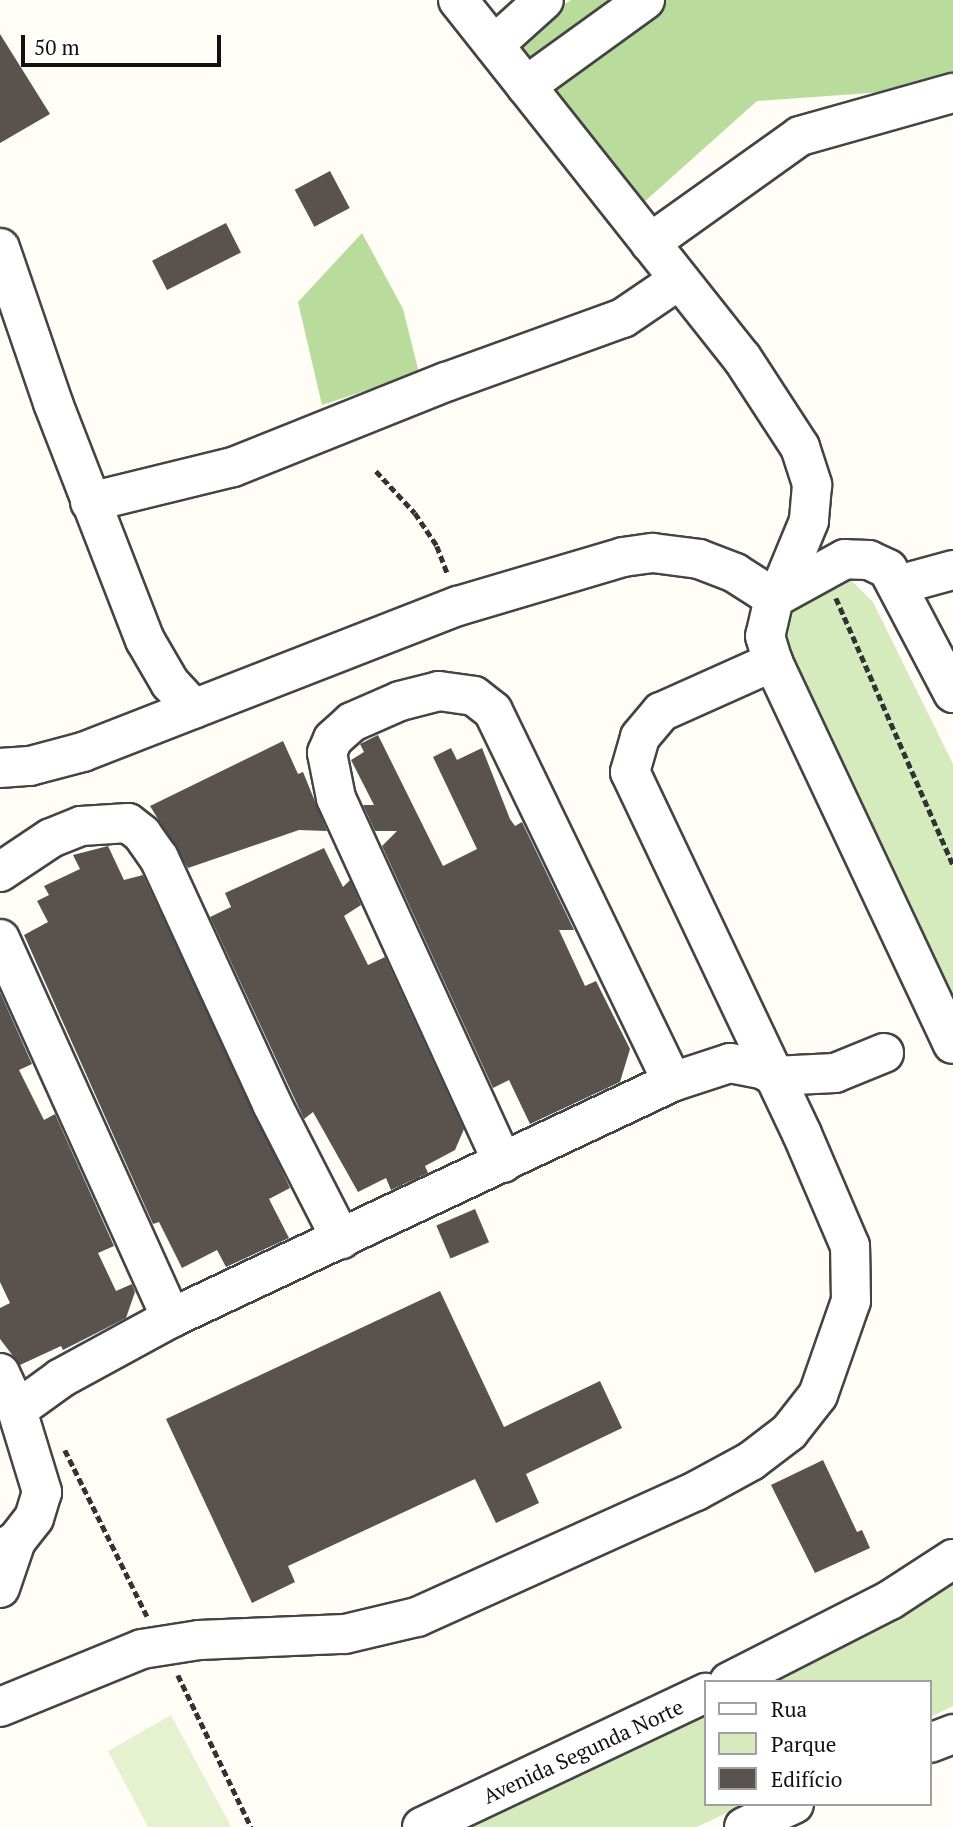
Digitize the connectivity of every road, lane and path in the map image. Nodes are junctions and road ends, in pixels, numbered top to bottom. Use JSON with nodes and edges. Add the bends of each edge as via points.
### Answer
{"nodes":[{"id":1,"x":458,"y":0,"type":"edge"},
{"id":2,"x":544,"y":0,"type":"edge"},
{"id":3,"x":645,"y":0,"type":"edge"},
{"id":4,"x":494,"y":45,"type":"junction"},
{"id":5,"x":526,"y":86,"type":"junction"},
{"id":6,"x":953,"y":93,"type":"edge"},
{"id":7,"x":650,"y":243,"type":"junction"},
{"id":8,"x":0,"y":248,"type":"edge"},
{"id":9,"x":679,"y":280,"type":"junction"},
{"id":10,"x":376,"y":471,"type":"dead end"},
{"id":11,"x":90,"y":502,"type":"junction"},
{"id":12,"x":822,"y":568,"type":"junction"},
{"id":13,"x":953,"y":570,"type":"edge"},
{"id":14,"x":898,"y":585,"type":"junction"},
{"id":15,"x":953,"y":591,"type":"edge"},
{"id":16,"x":777,"y":594,"type":"junction"},
{"id":17,"x":458,"y":606,"type":"junction"},
{"id":18,"x":918,"y":620,"type":"junction"},
{"id":19,"x":773,"y":662,"type":"junction"},
{"id":20,"x":953,"y":693,"type":"edge"},
{"id":21,"x":194,"y":709,"type":"junction"},
{"id":22,"x":0,"y":768,"type":"edge"},
{"id":23,"x":953,"y":865,"type":"edge"},
{"id":24,"x":0,"y":872,"type":"edge"},
{"id":25,"x":0,"y":939,"type":"edge"},
{"id":26,"x":953,"y":1044,"type":"edge"},
{"id":27,"x":884,"y":1053,"type":"dead end"},
{"id":28,"x":774,"y":1076,"type":"junction"},
{"id":29,"x":672,"y":1082,"type":"junction"},
{"id":30,"x":503,"y":1163,"type":"junction"},
{"id":31,"x":341,"y":1238,"type":"junction"},
{"id":32,"x":171,"y":1318,"type":"junction"},
{"id":33,"x":0,"y":1373,"type":"edge"},
{"id":34,"x":17,"y":1410,"type":"junction"},
{"id":35,"x":61,"y":1441,"type":"dead end"},
{"id":36,"x":8,"y":1545,"type":"edge"},
{"id":37,"x":953,"y":1559,"type":"edge"},
{"id":38,"x":0,"y":1588,"type":"edge"},
{"id":39,"x":164,"y":1645,"type":"junction"},
{"id":40,"x":733,"y":1680,"type":"edge"},
{"id":41,"x":704,"y":1694,"type":"edge"},
{"id":42,"x":0,"y":1707,"type":"edge"},
{"id":43,"x":953,"y":1734,"type":"edge"},
{"id":44,"x":932,"y":1742,"type":"edge"},
{"id":45,"x":789,"y":1806,"type":"edge"},
{"id":46,"x":251,"y":1827,"type":"edge"},
{"id":47,"x":422,"y":1827,"type":"edge"},
{"id":48,"x":744,"y":1827,"type":"edge"}],
"edges":[{"from":1,"to":4,"type":"street"},
{"from":2,"to":4,"type":"street"},
{"from":3,"to":5,"type":"street"},
{"from":4,"to":5,"type":"street"},
{"from":5,"to":7,"type":"street"},
{"from":6,"to":7,"type":"street","via":[[800,136]]},
{"from":7,"to":9,"type":"street"},
{"from":8,"to":11,"type":"street"},
{"from":9,"to":11,"type":"street","via":[[623,318],[434,386],[233,467]]},
{"from":9,"to":16,"type":"street","via":[[742,358],[800,447],[812,485],[809,521]]},
{"from":10,"to":17,"type":"path","via":[[398,491],[437,546]]},
{"from":11,"to":21,"type":"street","via":[[145,640],[170,683]]},
{"from":12,"to":14,"type":"street","via":[[845,559],[869,560],[888,569]]},
{"from":12,"to":16,"type":"street"},
{"from":12,"to":23,"type":"path"},
{"from":13,"to":14,"type":"street"},
{"from":14,"to":18,"type":"street"},
{"from":15,"to":18,"type":"street"},
{"from":16,"to":17,"type":"street","via":[[699,559],[653,554],[623,556]]},
{"from":16,"to":19,"type":"street","via":[[765,636]]},
{"from":17,"to":21,"type":"street"},
{"from":18,"to":20,"type":"street"},
{"from":19,"to":26,"type":"street"},
{"from":19,"to":28,"type":"street","via":[[661,712],[640,737],[630,772]]},
{"from":21,"to":22,"type":"street","via":[[83,752],[30,766]]},
{"from":24,"to":31,"type":"street","via":[[51,838],[81,826],[128,823],[142,834],[159,858],[272,1104]]},
{"from":25,"to":32,"type":"street"},
{"from":27,"to":28,"type":"street","via":[[835,1073]]},
{"from":28,"to":29,"type":"street","via":[[730,1063]]},
{"from":28,"to":39,"type":"street","via":[[830,1195],[853,1269],[840,1342],[818,1395],[789,1432],[751,1461],[696,1491],[417,1617],[345,1634]]},
{"from":29,"to":30,"type":"street"},
{"from":29,"to":30,"type":"street","via":[[493,711],[474,696],[439,691],[400,701],[352,722],[333,739],[327,753],[336,798]]},
{"from":30,"to":31,"type":"street"},
{"from":31,"to":32,"type":"street"},
{"from":32,"to":34,"type":"street","via":[[61,1378]]},
{"from":33,"to":34,"type":"street"},
{"from":34,"to":36,"type":"street","via":[[42,1492],[34,1518]]},
{"from":35,"to":39,"type":"path"},
{"from":36,"to":38,"type":"street"},
{"from":37,"to":40,"type":"street","via":[[890,1600]]},
{"from":39,"to":42,"type":"street","via":[[142,1649]]},
{"from":39,"to":46,"type":"path"},
{"from":41,"to":47,"type":"street","name":"Avenida Segunda Norte"},
{"from":43,"to":44,"type":"street"},
{"from":45,"to":48,"type":"street"}]}
